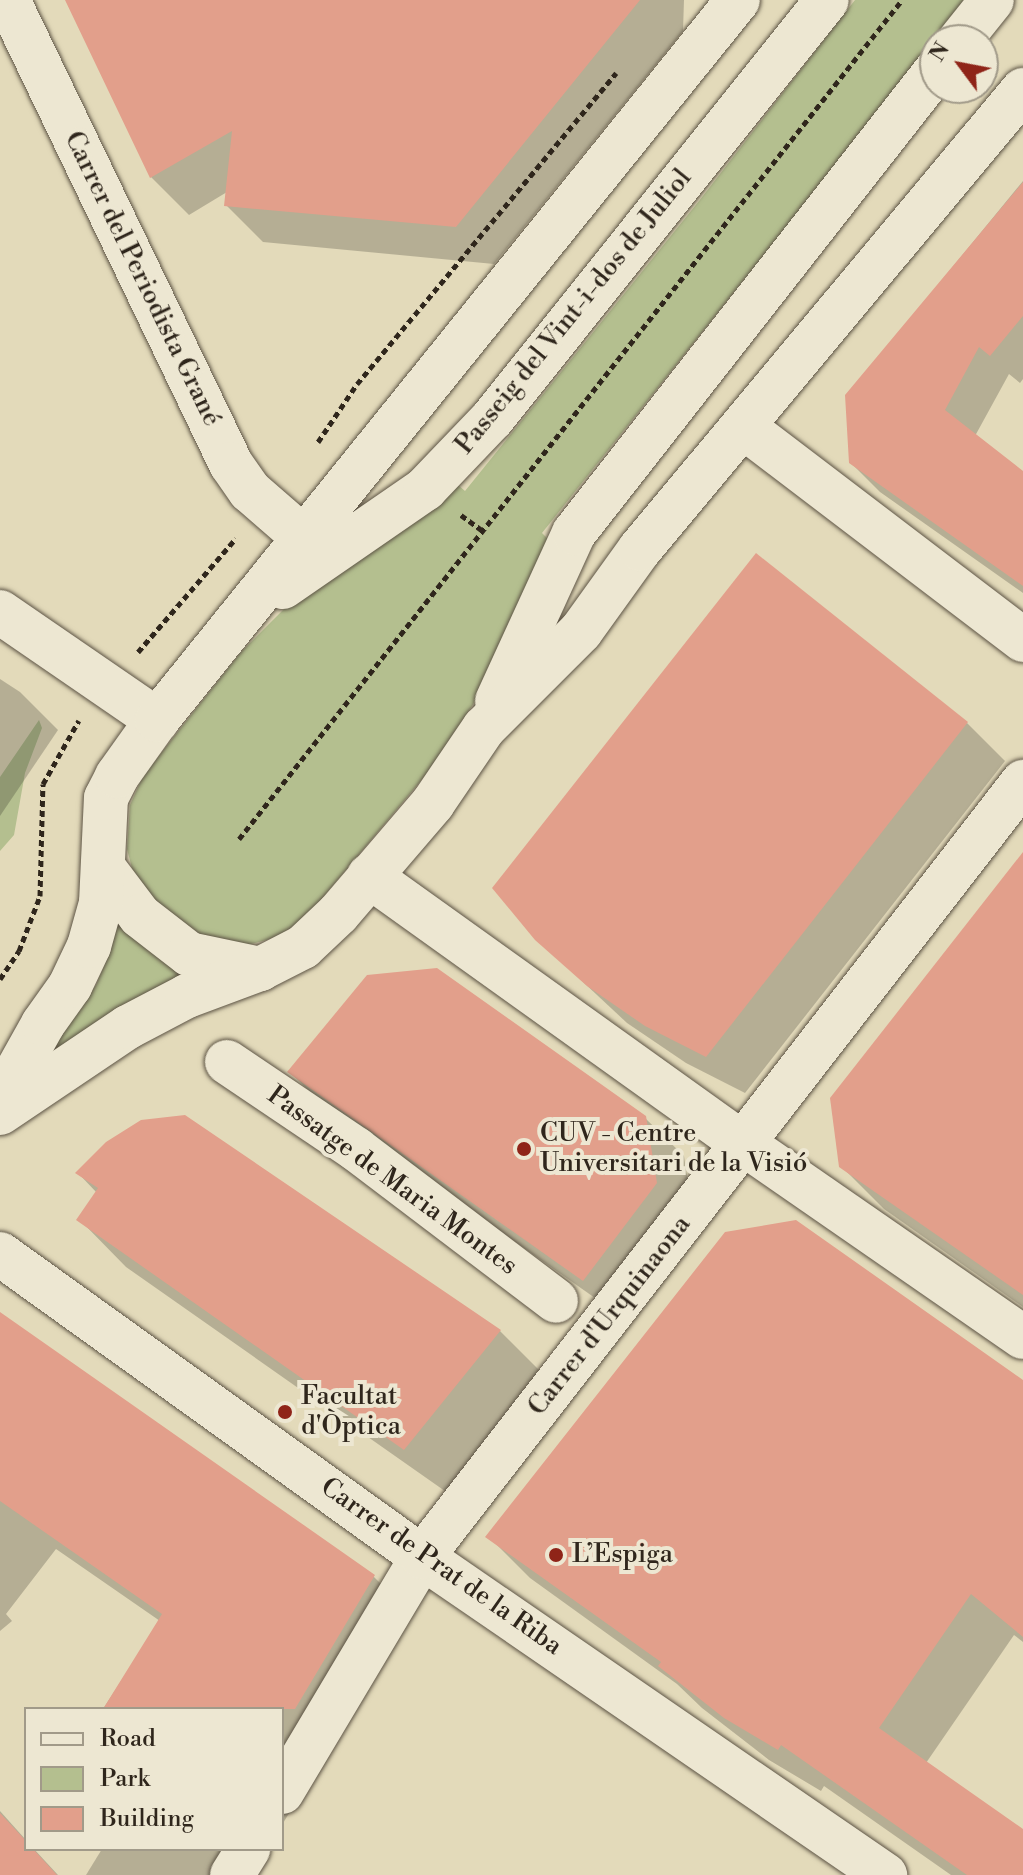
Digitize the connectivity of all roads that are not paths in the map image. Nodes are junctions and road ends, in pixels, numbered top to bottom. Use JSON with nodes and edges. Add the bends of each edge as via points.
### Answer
{"nodes":[{"id":1,"x":8,"y":0,"type":"edge"},
{"id":2,"x":738,"y":0,"type":"edge"},
{"id":3,"x":827,"y":0,"type":"edge"},
{"id":4,"x":992,"y":0,"type":"edge"},
{"id":5,"x":973,"y":24,"type":"edge"},
{"id":6,"x":1023,"y":90,"type":"edge"},
{"id":7,"x":919,"y":92,"type":"edge"},
{"id":8,"x":745,"y":428,"type":"junction"},
{"id":9,"x":304,"y":538,"type":"junction"},
{"id":10,"x":0,"y":612,"type":"edge"},
{"id":11,"x":246,"y":613,"type":"junction"},
{"id":12,"x":1023,"y":640,"type":"edge"},
{"id":13,"x":157,"y":720,"type":"junction"},
{"id":14,"x":484,"y":728,"type":"junction"},
{"id":15,"x":1023,"y":782,"type":"edge"},
{"id":16,"x":103,"y":867,"type":"junction"},
{"id":17,"x":369,"y":876,"type":"junction"},
{"id":18,"x":260,"y":969,"type":"junction"},
{"id":19,"x":227,"y":1062,"type":"dead end"},
{"id":20,"x":0,"y":1101,"type":"edge"},
{"id":21,"x":0,"y":1113,"type":"edge"},
{"id":22,"x":744,"y":1144,"type":"junction"},
{"id":23,"x":0,"y":1254,"type":"edge"},
{"id":24,"x":556,"y":1301,"type":"dead end"},
{"id":25,"x":1023,"y":1337,"type":"edge"},
{"id":26,"x":422,"y":1557,"type":"junction"},
{"id":27,"x":284,"y":1789,"type":"edge"},
{"id":28,"x":247,"y":1851,"type":"edge"},
{"id":29,"x":232,"y":1875,"type":"edge"},
{"id":30,"x":885,"y":1875,"type":"edge"}],
"edges":[{"from":1,"to":9,"type":"street","name":"Carrer del Periodista Grané","via":[[231,464],[250,491]]},
{"from":2,"to":9,"type":"street","name":"Passeig del Vint-i-dos de Juliol"},
{"from":3,"to":11,"type":"street","name":"Passeig del Vint-i-dos de Juliol","via":[[492,419],[425,489]]},
{"from":4,"to":5,"type":"street"},
{"from":6,"to":8,"type":"street"},
{"from":7,"to":14,"type":"street","via":[[574,533]]},
{"from":8,"to":12,"type":"street"},
{"from":8,"to":14,"type":"street","via":[[640,549],[581,631]]},
{"from":9,"to":11,"type":"street","name":"Passeig del Vint-i-dos de Juliol"},
{"from":10,"to":13,"type":"street"},
{"from":11,"to":13,"type":"street","name":"Passeig del Vint-i-dos de Juliol"},
{"from":13,"to":16,"type":"street","name":"Passeig del Vint-i-dos de Juliol","via":[[106,798]]},
{"from":14,"to":17,"type":"street","via":[[433,803]]},
{"from":15,"to":22,"type":"street","name":"Carrer d'Urquinaona"},
{"from":16,"to":18,"type":"street","via":[[140,916],[189,954]]},
{"from":16,"to":20,"type":"street","name":"Passeig del Vint-i-dos de Juliol","via":[[101,903],[89,946]]},
{"from":17,"to":18,"type":"street","via":[[303,947]]},
{"from":17,"to":22,"type":"street"},
{"from":18,"to":21,"type":"street","via":[[187,996],[128,1027]]},
{"from":19,"to":24,"type":"street","name":"Passatge de Maria Montes","via":[[356,1149]]},
{"from":22,"to":25,"type":"street"},
{"from":22,"to":26,"type":"street","name":"Carrer d'Urquinaona"},
{"from":23,"to":26,"type":"street","name":"Carrer de Prat de la Riba"},
{"from":26,"to":27,"type":"street","name":"Carrer d'Urquinaona"},
{"from":26,"to":30,"type":"street","name":"Carrer de Prat de la Riba"},
{"from":28,"to":29,"type":"street"}]}
